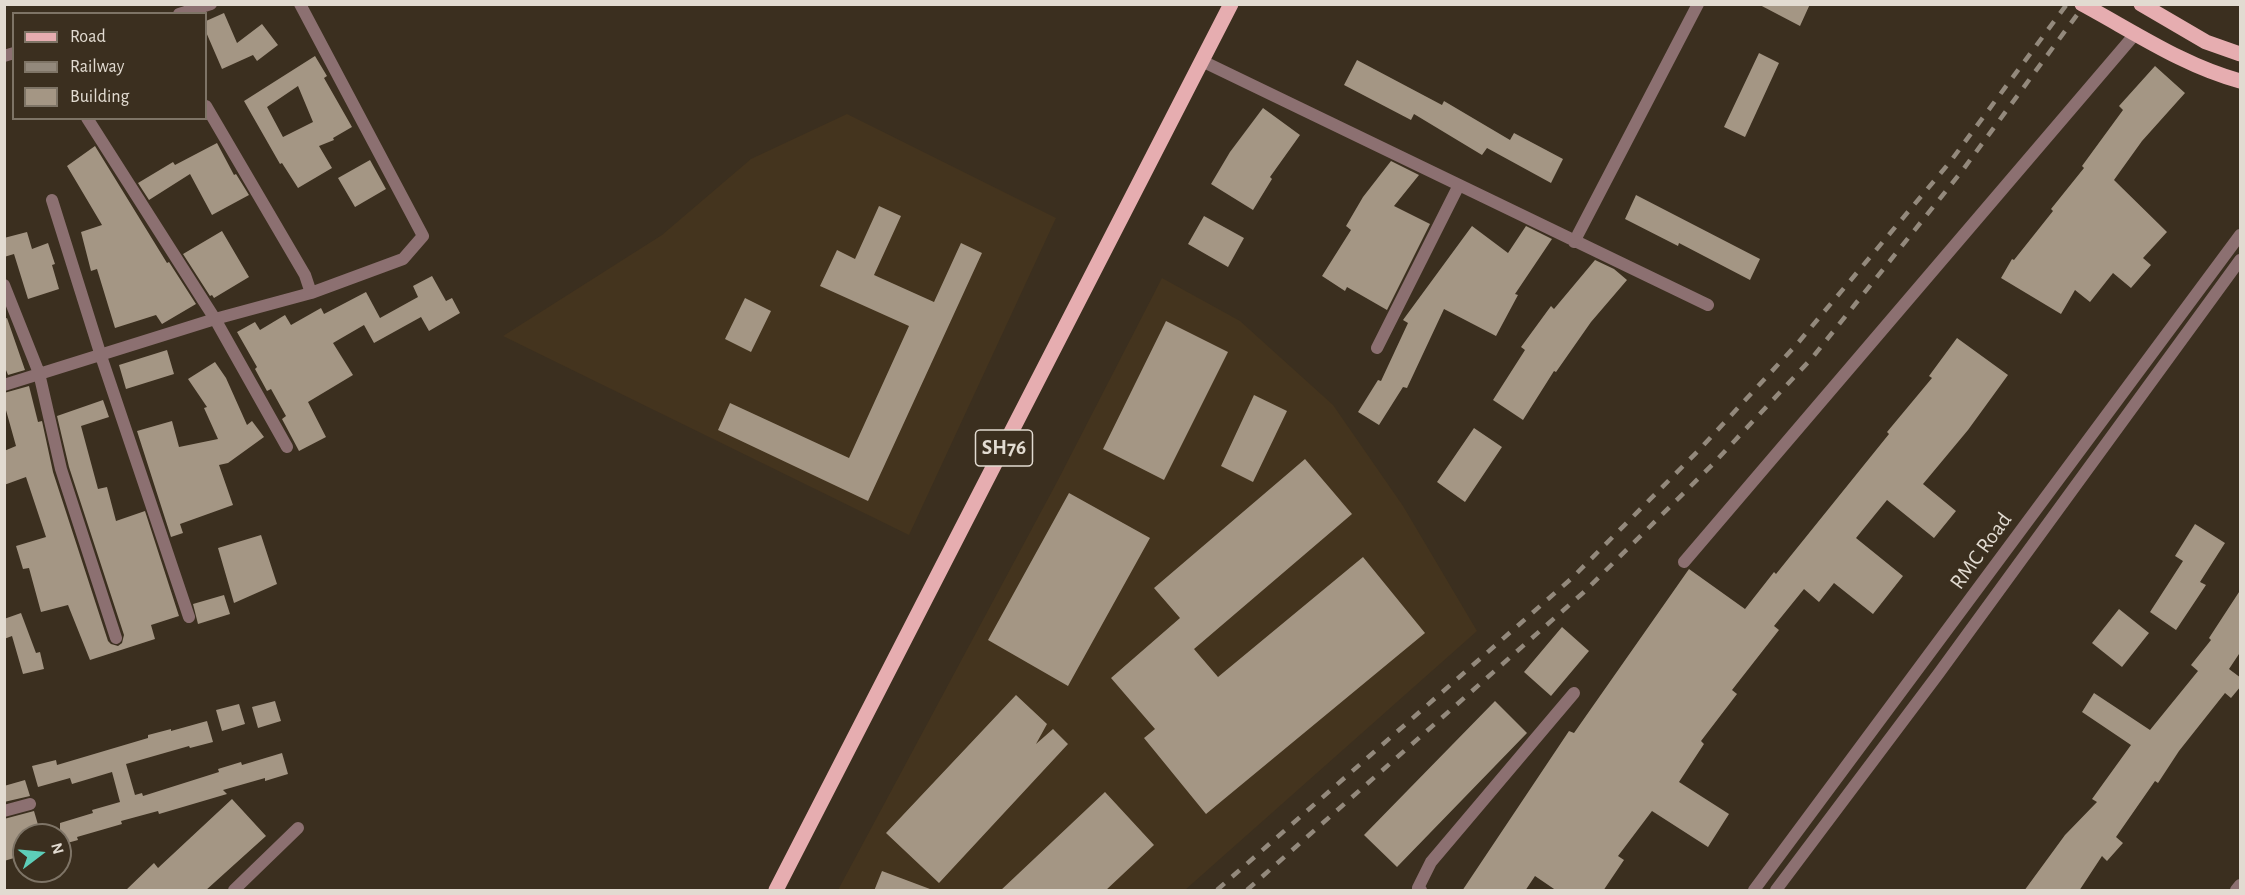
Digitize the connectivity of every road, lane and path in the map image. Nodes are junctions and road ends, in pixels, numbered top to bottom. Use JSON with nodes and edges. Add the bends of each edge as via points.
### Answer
{"nodes":[{"id":1,"x":211,"y":4,"type":"edge"},
{"id":2,"x":300,"y":4,"type":"edge"},
{"id":3,"x":1231,"y":4,"type":"edge"},
{"id":4,"x":1698,"y":4,"type":"edge"},
{"id":5,"x":2082,"y":4,"type":"edge"},
{"id":6,"x":2141,"y":4,"type":"edge"},
{"id":7,"x":185,"y":12,"type":"edge"},
{"id":8,"x":2136,"y":33,"type":"junction"},
{"id":9,"x":2241,"y":54,"type":"edge"},
{"id":10,"x":1202,"y":62,"type":"junction"},
{"id":11,"x":2241,"y":81,"type":"edge"},
{"id":12,"x":207,"y":108,"type":"edge"},
{"id":13,"x":88,"y":120,"type":"edge"},
{"id":14,"x":1459,"y":185,"type":"junction"},
{"id":15,"x":52,"y":200,"type":"dead end"},
{"id":16,"x":2241,"y":235,"type":"edge"},
{"id":17,"x":1574,"y":242,"type":"junction"},
{"id":18,"x":2239,"y":267,"type":"edge"},
{"id":19,"x":4,"y":285,"type":"edge"},
{"id":20,"x":311,"y":293,"type":"junction"},
{"id":21,"x":1708,"y":305,"type":"dead end"},
{"id":22,"x":214,"y":319,"type":"junction"},
{"id":23,"x":1377,"y":348,"type":"dead end"},
{"id":24,"x":101,"y":356,"type":"junction"},
{"id":25,"x":39,"y":373,"type":"junction"},
{"id":26,"x":4,"y":385,"type":"edge"},
{"id":27,"x":287,"y":447,"type":"dead end"},
{"id":28,"x":1684,"y":562,"type":"dead end"},
{"id":29,"x":189,"y":616,"type":"dead end"},
{"id":30,"x":116,"y":638,"type":"dead end"},
{"id":31,"x":1574,"y":693,"type":"dead end"},
{"id":32,"x":30,"y":804,"type":"dead end"},
{"id":33,"x":4,"y":811,"type":"edge"},
{"id":34,"x":297,"y":828,"type":"dead end"},
{"id":35,"x":2241,"y":885,"type":"edge"},
{"id":36,"x":234,"y":891,"type":"edge"},
{"id":37,"x":776,"y":891,"type":"edge"},
{"id":38,"x":1421,"y":891,"type":"edge"},
{"id":39,"x":1754,"y":891,"type":"edge"},
{"id":40,"x":1776,"y":891,"type":"edge"},
{"id":41,"x":2236,"y":891,"type":"edge"}],
"edges":[{"from":1,"to":7,"type":"street"},
{"from":2,"to":20,"type":"street","via":[[423,236],[403,260]]},
{"from":3,"to":10,"type":"main road","number":"SH76"},
{"from":4,"to":17,"type":"street"},
{"from":5,"to":8,"type":"main road","bridge":true},
{"from":6,"to":9,"type":"main road","via":[[2206,42]]},
{"from":8,"to":11,"type":"main road","bridge":true,"via":[[2182,59]]},
{"from":8,"to":28,"type":"street"},
{"from":10,"to":14,"type":"street"},
{"from":10,"to":37,"type":"main road","number":"SH76"},
{"from":12,"to":20,"type":"street","via":[[305,275]]},
{"from":13,"to":22,"type":"street"},
{"from":14,"to":17,"type":"street"},
{"from":14,"to":23,"type":"street"},
{"from":15,"to":24,"type":"street"},
{"from":16,"to":39,"type":"street","name":"RMC Road"},
{"from":17,"to":21,"type":"street"},
{"from":18,"to":40,"type":"street","name":"RMC Road"},
{"from":19,"to":25,"type":"street"},
{"from":20,"to":22,"type":"street"},
{"from":22,"to":24,"type":"street"},
{"from":22,"to":27,"type":"street"},
{"from":24,"to":25,"type":"street"},
{"from":24,"to":29,"type":"street"},
{"from":25,"to":26,"type":"street"},
{"from":25,"to":30,"type":"street","via":[[61,468]]},
{"from":31,"to":38,"type":"street","via":[[1431,862],[1418,888]]},
{"from":32,"to":33,"type":"street"},
{"from":34,"to":36,"type":"street"},
{"from":35,"to":41,"type":"street"}]}
